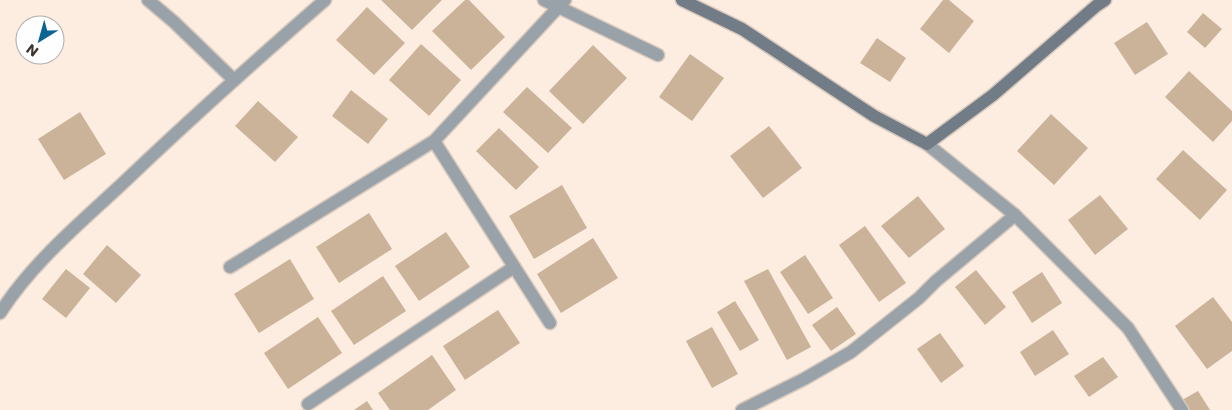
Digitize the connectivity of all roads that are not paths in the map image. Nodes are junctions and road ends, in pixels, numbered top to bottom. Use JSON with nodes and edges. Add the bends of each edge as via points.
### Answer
{"nodes":[{"id":1,"x":148,"y":0,"type":"edge"},
{"id":2,"x":325,"y":0,"type":"edge"},
{"id":3,"x":544,"y":0,"type":"edge"},
{"id":4,"x":682,"y":0,"type":"edge"},
{"id":5,"x":1105,"y":0,"type":"edge"},
{"id":6,"x":562,"y":4,"type":"edge"},
{"id":7,"x":658,"y":55,"type":"dead end"},
{"id":8,"x":234,"y":80,"type":"junction"},
{"id":9,"x":434,"y":141,"type":"junction"},
{"id":10,"x":927,"y":144,"type":"junction"},
{"id":11,"x":1015,"y":215,"type":"junction"},
{"id":12,"x":514,"y":266,"type":"junction"},
{"id":13,"x":230,"y":267,"type":"dead end"},
{"id":14,"x":0,"y":314,"type":"edge"},
{"id":15,"x":550,"y":323,"type":"dead end"},
{"id":16,"x":308,"y":404,"type":"dead end"},
{"id":17,"x":742,"y":410,"type":"edge"},
{"id":18,"x":1182,"y":410,"type":"edge"}],
"edges":[{"from":1,"to":8,"type":"street"},
{"from":2,"to":8,"type":"street"},
{"from":3,"to":6,"type":"street"},
{"from":4,"to":10,"type":"street","via":[[742,29],[874,116]]},
{"from":5,"to":10,"type":"street","via":[[993,96]]},
{"from":6,"to":7,"type":"street"},
{"from":6,"to":9,"type":"street"},
{"from":8,"to":14,"type":"street","via":[[50,252]]},
{"from":9,"to":12,"type":"street"},
{"from":9,"to":13,"type":"street"},
{"from":10,"to":11,"type":"street"},
{"from":11,"to":17,"type":"street","via":[[851,352]]},
{"from":11,"to":18,"type":"street","via":[[1128,328]]},
{"from":12,"to":15,"type":"street"},
{"from":12,"to":16,"type":"street"}]}
